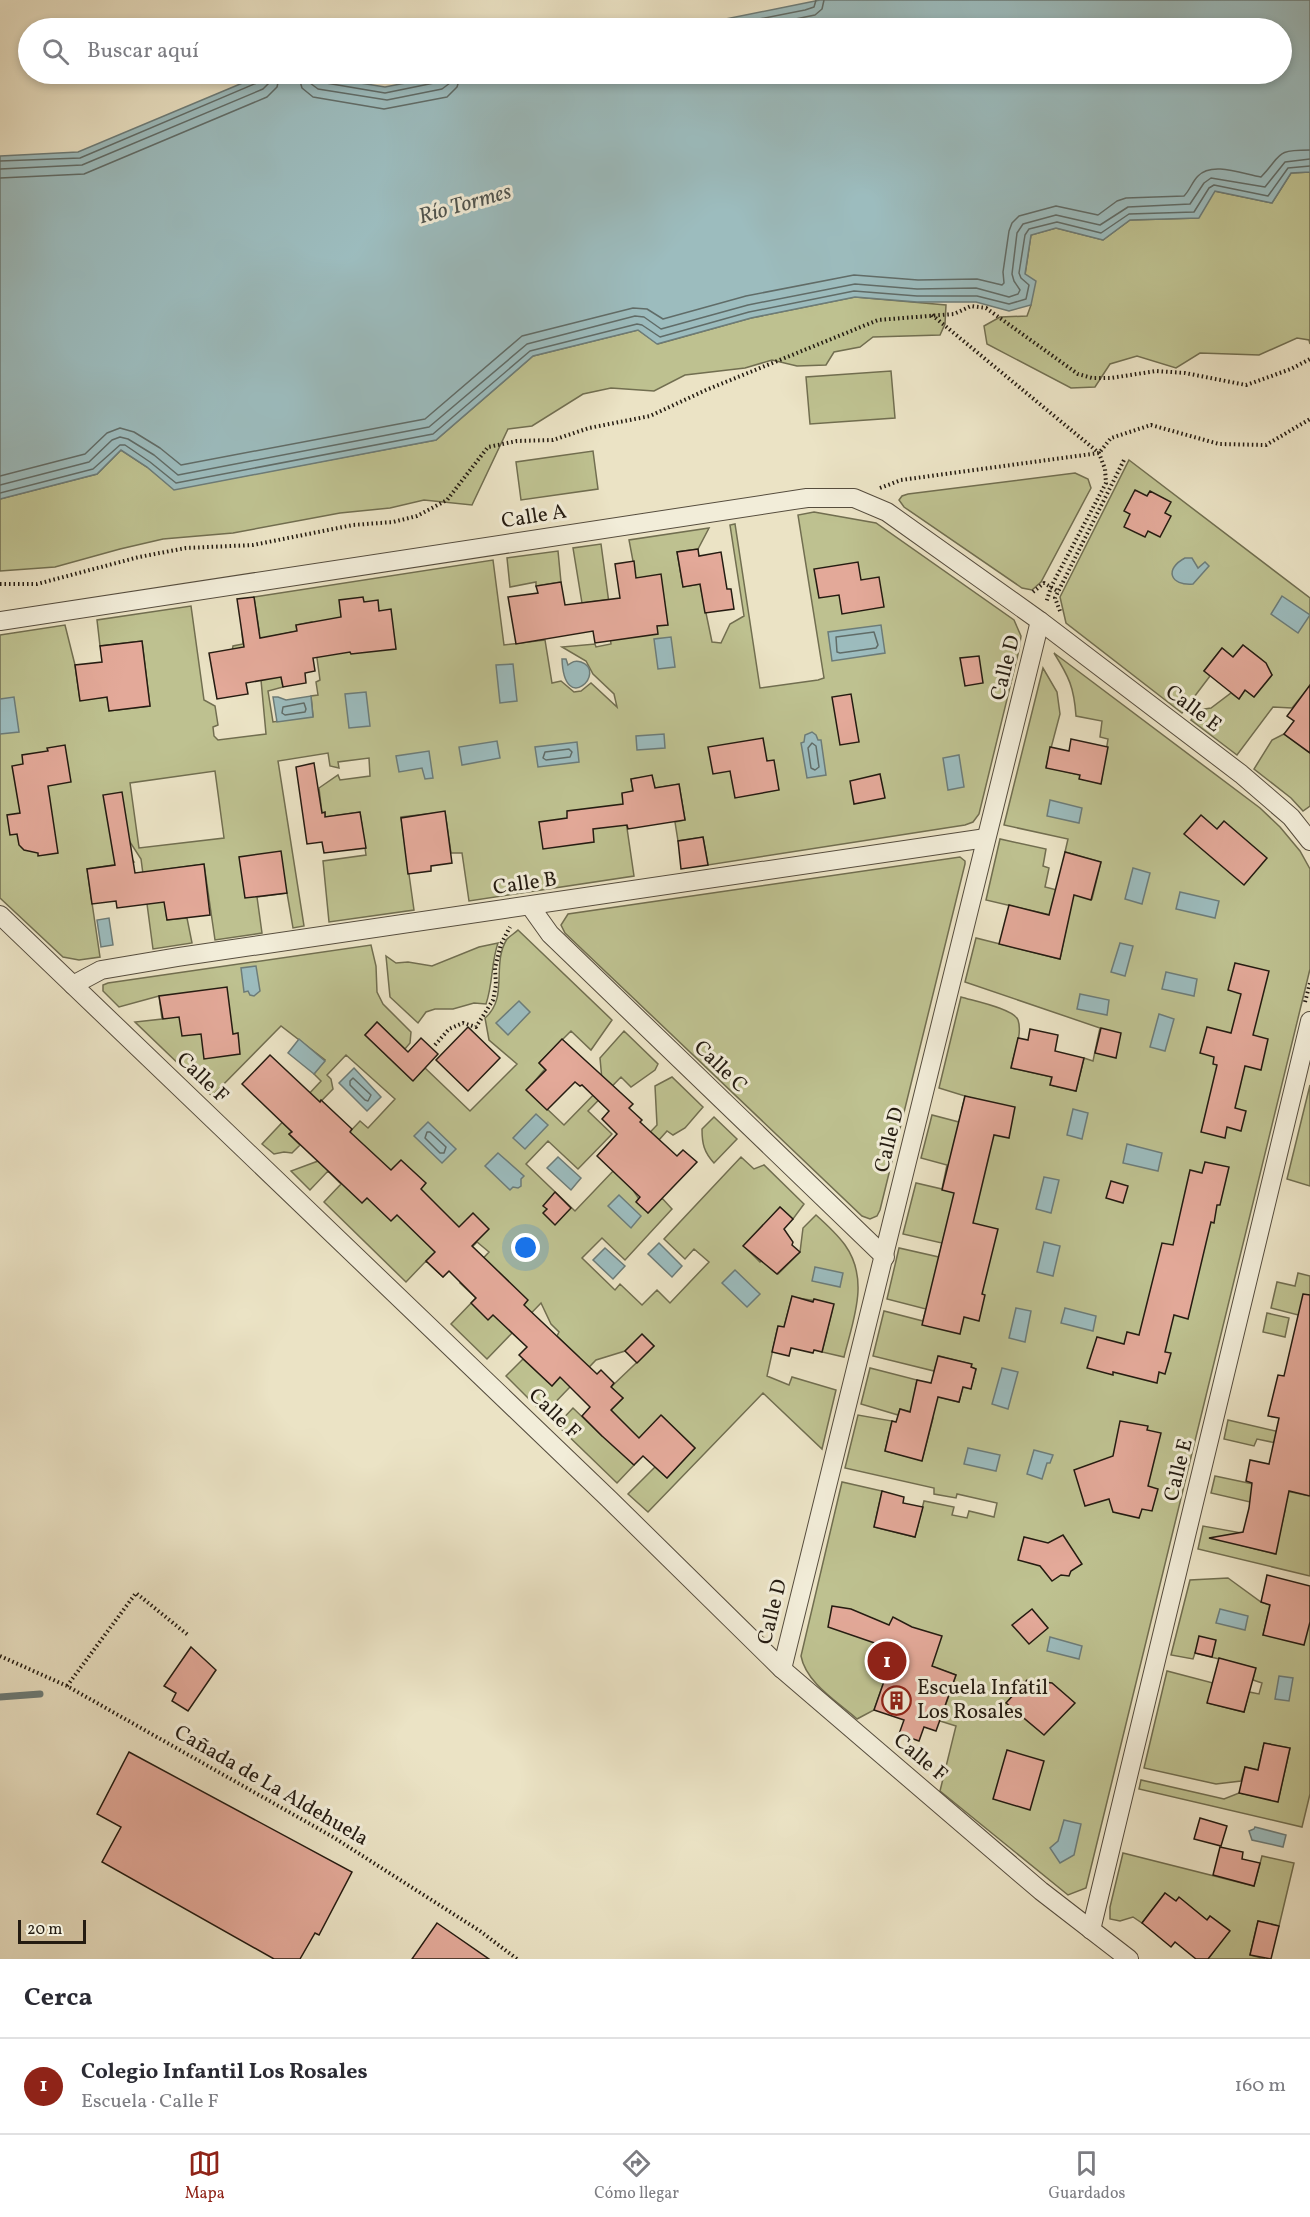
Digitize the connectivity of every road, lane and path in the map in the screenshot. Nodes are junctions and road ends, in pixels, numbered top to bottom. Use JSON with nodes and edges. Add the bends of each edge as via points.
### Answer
{"nodes":[{"id":1,"x":932,"y":315,"type":"junction"},
{"id":2,"x":1310,"y":359,"type":"edge"},
{"id":3,"x":1310,"y":419,"type":"edge"},
{"id":4,"x":1099,"y":453,"type":"junction"},
{"id":5,"x":1124,"y":460,"type":"dead end"},
{"id":6,"x":901,"y":480,"type":"dead end"},
{"id":7,"x":1044,"y":583,"type":"dead end"},
{"id":8,"x":0,"y":584,"type":"edge"},
{"id":9,"x":1051,"y":587,"type":"junction"},
{"id":10,"x":1059,"y":592,"type":"junction"},
{"id":11,"x":1061,"y":616,"type":"dead end"},
{"id":12,"x":0,"y":621,"type":"edge"},
{"id":13,"x":1040,"y":621,"type":"junction"},
{"id":14,"x":986,"y":838,"type":"junction"},
{"id":15,"x":1310,"y":842,"type":"edge"},
{"id":16,"x":530,"y":906,"type":"junction"},
{"id":17,"x":0,"y":915,"type":"edge"},
{"id":18,"x":503,"y":922,"type":"dead end"},
{"id":19,"x":1310,"y":983,"type":"edge"},
{"id":20,"x":73,"y":985,"type":"junction"},
{"id":21,"x":1307,"y":1014,"type":"edge"},
{"id":22,"x":435,"y":1045,"type":"dead end"},
{"id":23,"x":885,"y":1257,"type":"junction"},
{"id":24,"x":188,"y":1635,"type":"dead end"},
{"id":25,"x":0,"y":1656,"type":"edge"},
{"id":26,"x":782,"y":1669,"type":"junction"},
{"id":27,"x":66,"y":1686,"type":"junction"},
{"id":28,"x":1091,"y":1930,"type":"junction"},
{"id":29,"x":517,"y":1959,"type":"edge"},
{"id":30,"x":1129,"y":1959,"type":"edge"}],
"edges":[{"from":1,"to":2,"type":"path","via":[[954,314],[971,306],[986,308],[1078,374],[1092,378],[1166,372],[1246,385]]},
{"from":1,"to":4,"type":"path"},
{"from":1,"to":8,"type":"path","via":[[878,320],[650,416],[589,428],[553,440],[488,447],[447,500],[417,516],[252,545],[186,548],[38,584]]},
{"from":3,"to":4,"type":"path","via":[[1266,445],[1219,444],[1151,425],[1111,438]]},
{"from":4,"to":6,"type":"path"},
{"from":4,"to":9,"type":"path","via":[[1106,483]]},
{"from":5,"to":10,"type":"path"},
{"from":7,"to":9,"type":"path"},
{"from":9,"to":10,"type":"path"},
{"from":10,"to":11,"type":"path","via":[[1056,598]]},
{"from":12,"to":13,"type":"street","name":"Calle A","via":[[796,500],[854,498],[887,512]]},
{"from":13,"to":14,"type":"street","name":"Calle D"},
{"from":13,"to":15,"type":"street","name":"Calle E","via":[[1240,774],[1291,817]]},
{"from":14,"to":16,"type":"street","name":"Calle B"},
{"from":14,"to":23,"type":"street","name":"Calle D"},
{"from":16,"to":20,"type":"street","name":"Calle B","via":[[112,968]]},
{"from":16,"to":23,"type":"street","name":"Calle C","via":[[550,934]]},
{"from":17,"to":20,"type":"street","name":"Calle F"},
{"from":18,"to":22,"type":"path","via":[[511,923],[495,968],[493,1000],[476,1027],[464,1023],[449,1029]]},
{"from":19,"to":21,"type":"path"},
{"from":20,"to":26,"type":"street","name":"Calle F"},
{"from":21,"to":28,"type":"street","name":"Calle E"},
{"from":23,"to":26,"type":"street","name":"Calle D"},
{"from":24,"to":27,"type":"path","via":[[136,1593]]},
{"from":25,"to":27,"type":"path","name":"Cañada de La Aldehuela"},
{"from":26,"to":28,"type":"street","name":"Calle F"},
{"from":27,"to":29,"type":"path","name":"Cañada de La Aldehuela","via":[[333,1837]]},
{"from":28,"to":30,"type":"street","name":"Calle F"}]}
